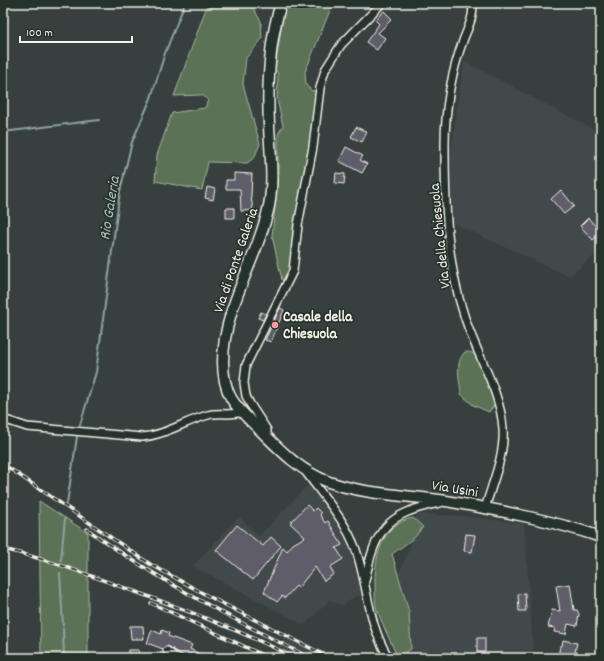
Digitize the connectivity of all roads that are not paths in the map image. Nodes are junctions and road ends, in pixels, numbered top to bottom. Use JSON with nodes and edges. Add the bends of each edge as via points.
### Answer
{"nodes":[{"id":1,"x":281,"y":3,"type":"edge"},
{"id":2,"x":382,"y":3,"type":"edge"},
{"id":3,"x":472,"y":3,"type":"edge"},
{"id":4,"x":242,"y":412,"type":"junction"},
{"id":5,"x":3,"y":419,"type":"edge"},
{"id":6,"x":267,"y":437,"type":"junction"},
{"id":7,"x":304,"y":471,"type":"junction"},
{"id":8,"x":446,"y":501,"type":"junction"},
{"id":9,"x":485,"y":508,"type":"junction"},
{"id":10,"x":601,"y":537,"type":"edge"},
{"id":11,"x":365,"y":583,"type":"junction"},
{"id":12,"x":167,"y":651,"type":"dead end"},
{"id":13,"x":176,"y":658,"type":"edge"},
{"id":14,"x":389,"y":658,"type":"edge"}],
"edges":[{"from":1,"to":4,"type":"main road","name":"Via di Ponte Galeria","via":[[274,32],[269,76],[270,196],[265,223],[229,322],[224,355],[226,386],[231,398]]},
{"from":2,"to":6,"type":"street","via":[[341,45],[325,70],[298,225],[293,271],[246,365],[245,392],[267,430]]},
{"from":3,"to":9,"type":"street","name":"Via della Chiesuola","via":[[472,13],[449,84],[445,130],[446,186],[456,287],[469,330],[497,399],[503,424],[502,446]]},
{"from":4,"to":5,"type":"street","via":[[231,415],[210,414],[142,437],[32,427]]},
{"from":4,"to":6,"type":"main road","name":"Via di Ponte Galeria"},
{"from":6,"to":7,"type":"main road","name":"Via di Ponte Galeria"},
{"from":7,"to":8,"type":"main road","name":"Via Usini","via":[[347,487]]},
{"from":7,"to":11,"type":"street","via":[[348,532]]},
{"from":8,"to":9,"type":"main road","name":"Via Usini"},
{"from":8,"to":11,"type":"street","via":[[412,510],[386,527],[373,547]]},
{"from":9,"to":10,"type":"main road","name":"Via Usini","via":[[550,521]]},
{"from":11,"to":14,"type":"street","via":[[376,634]]},
{"from":12,"to":13,"type":"street"}]}
